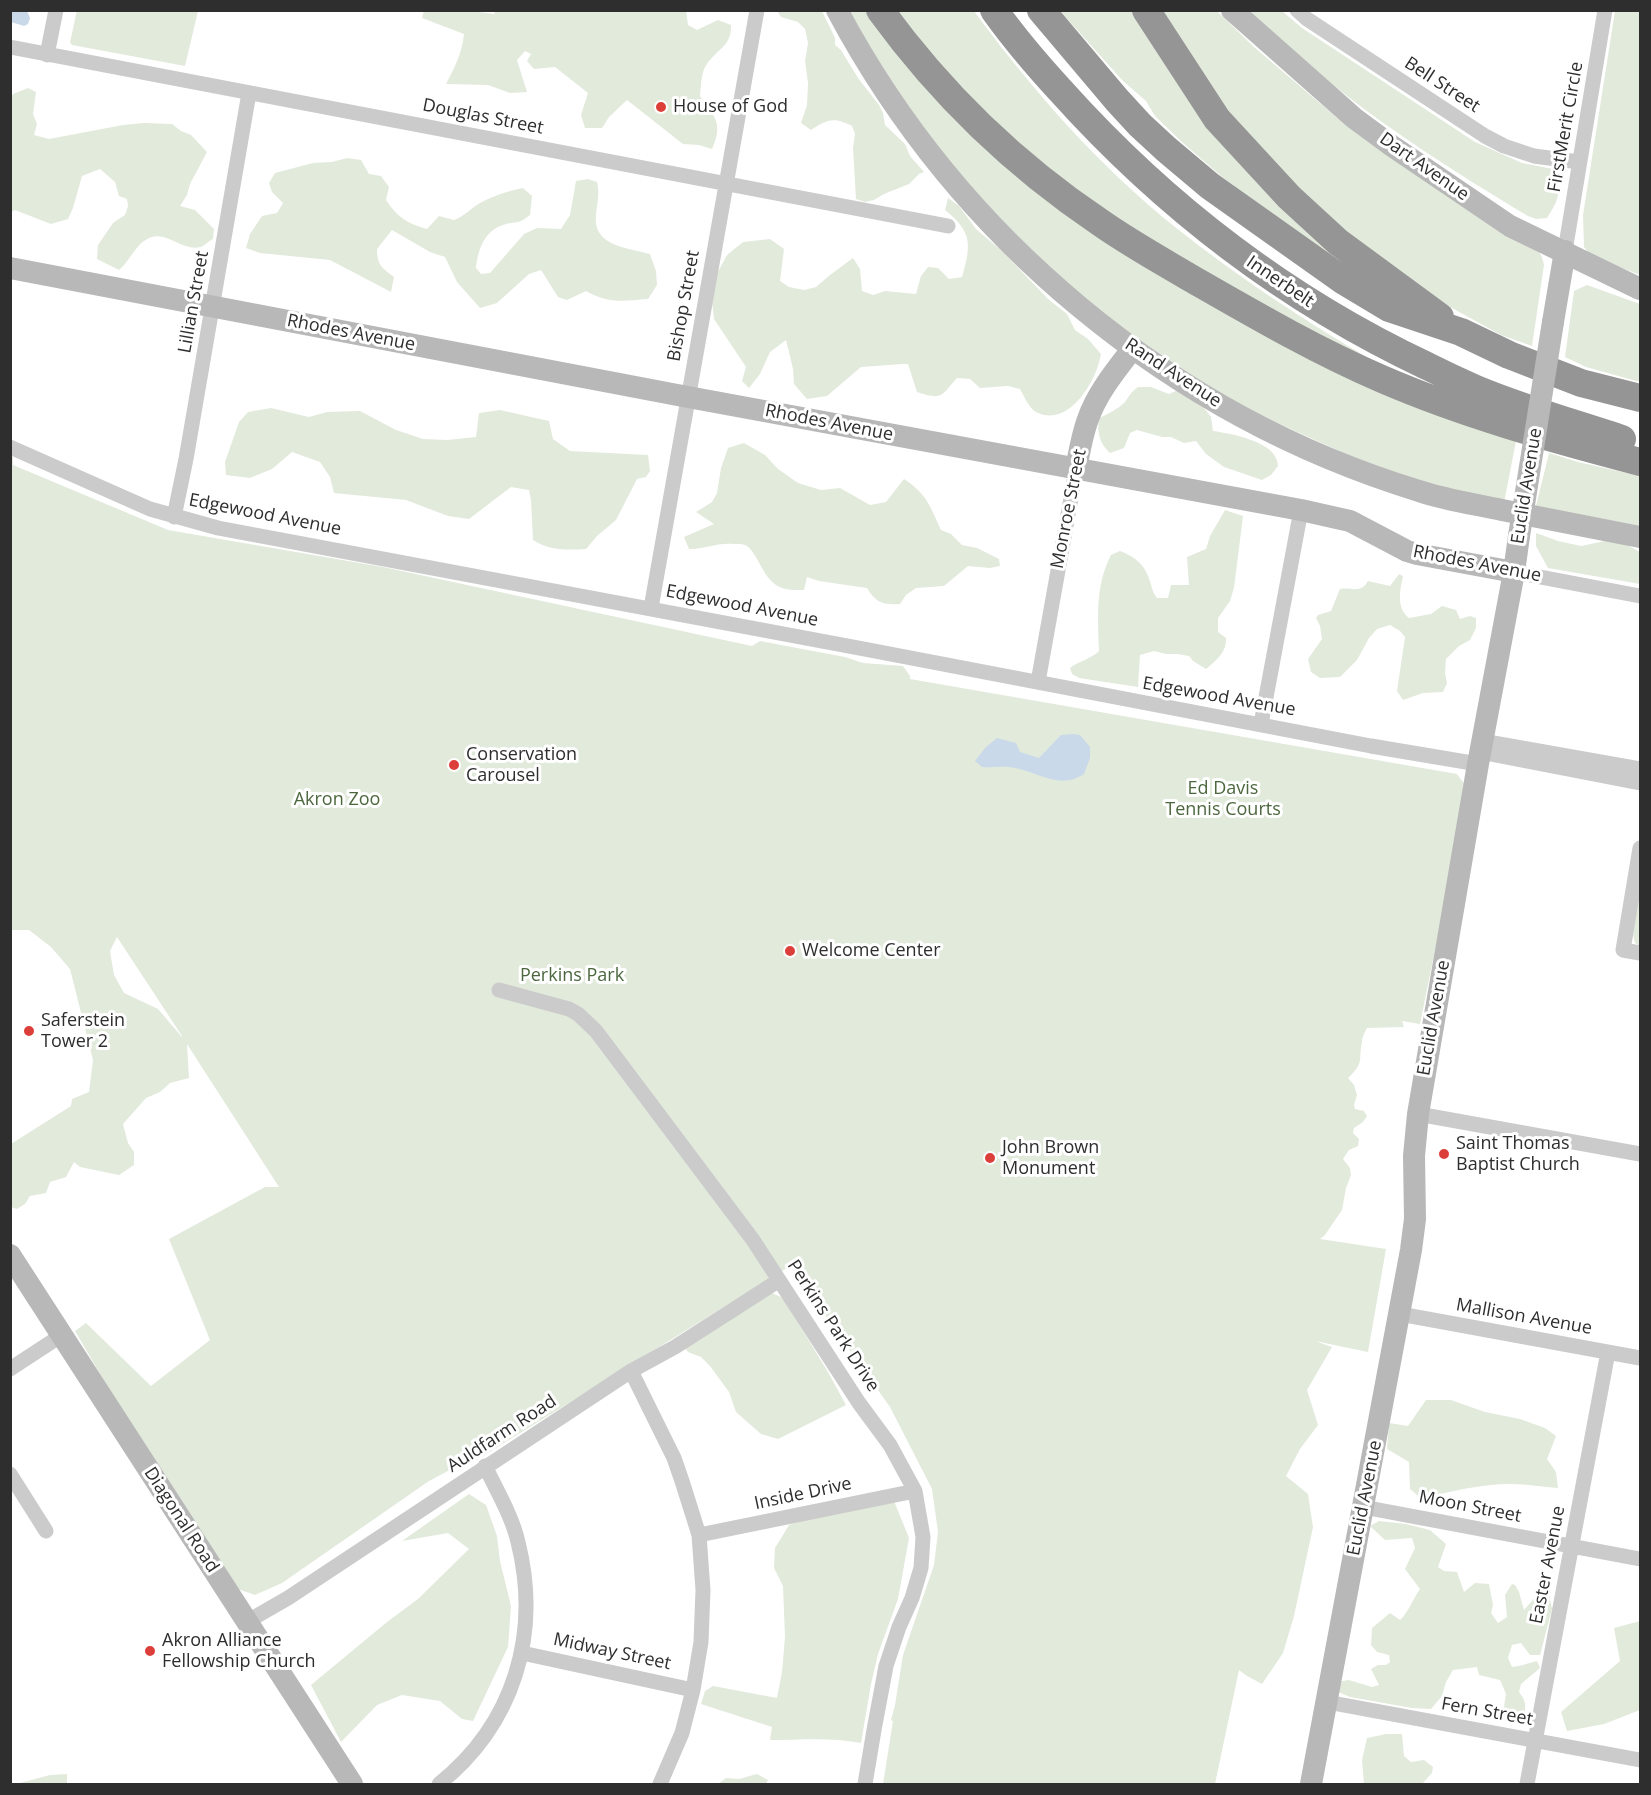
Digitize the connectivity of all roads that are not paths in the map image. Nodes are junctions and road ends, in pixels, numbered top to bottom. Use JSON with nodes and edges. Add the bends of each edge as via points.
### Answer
{"nodes":[{"id":1,"x":56,"y":10,"type":"edge"},
{"id":2,"x":757,"y":10,"type":"edge"},
{"id":3,"x":837,"y":10,"type":"edge"},
{"id":4,"x":880,"y":10,"type":"edge"},
{"id":5,"x":994,"y":10,"type":"edge"},
{"id":6,"x":1041,"y":10,"type":"edge"},
{"id":7,"x":1146,"y":10,"type":"edge"},
{"id":8,"x":1232,"y":10,"type":"edge"},
{"id":9,"x":1297,"y":10,"type":"edge"},
{"id":10,"x":1605,"y":10,"type":"edge"},
{"id":11,"x":10,"y":47,"type":"edge"},
{"id":12,"x":47,"y":55,"type":"junction"},
{"id":13,"x":249,"y":93,"type":"junction"},
{"id":14,"x":1579,"y":162,"type":"junction"},
{"id":15,"x":727,"y":183,"type":"junction"},
{"id":16,"x":948,"y":225,"type":"dead end"},
{"id":17,"x":1565,"y":251,"type":"junction"},
{"id":18,"x":10,"y":268,"type":"edge"},
{"id":19,"x":1641,"y":289,"type":"edge"},
{"id":20,"x":213,"y":306,"type":"junction"},
{"id":21,"x":1461,"y":332,"type":"junction"},
{"id":22,"x":1133,"y":348,"type":"junction"},
{"id":23,"x":688,"y":397,"type":"junction"},
{"id":24,"x":1641,"y":398,"type":"edge"},
{"id":25,"x":1641,"y":445,"type":"edge"},
{"id":26,"x":10,"y":447,"type":"edge"},
{"id":27,"x":1641,"y":462,"type":"edge"},
{"id":28,"x":1076,"y":470,"type":"junction"},
{"id":29,"x":1301,"y":510,"type":"junction"},
{"id":30,"x":174,"y":517,"type":"junction"},
{"id":31,"x":1641,"y":537,"type":"edge"},
{"id":32,"x":1514,"y":572,"type":"junction"},
{"id":33,"x":1641,"y":596,"type":"edge"},
{"id":34,"x":651,"y":608,"type":"junction"},
{"id":35,"x":1038,"y":682,"type":"junction"},
{"id":36,"x":1261,"y":724,"type":"junction"},
{"id":37,"x":1480,"y":753,"type":"junction"},
{"id":38,"x":1641,"y":769,"type":"edge"},
{"id":39,"x":1641,"y":783,"type":"edge"},
{"id":40,"x":1641,"y":848,"type":"edge"},
{"id":41,"x":1641,"y":954,"type":"edge"},
{"id":42,"x":499,"y":990,"type":"dead end"},
{"id":43,"x":1419,"y":1114,"type":"junction"},
{"id":44,"x":1641,"y":1154,"type":"edge"},
{"id":45,"x":10,"y":1255,"type":"edge"},
{"id":46,"x":778,"y":1281,"type":"junction"},
{"id":47,"x":1400,"y":1314,"type":"junction"},
{"id":48,"x":62,"y":1335,"type":"junction"},
{"id":49,"x":1608,"y":1352,"type":"junction"},
{"id":50,"x":1641,"y":1358,"type":"edge"},
{"id":51,"x":10,"y":1369,"type":"edge"},
{"id":52,"x":631,"y":1371,"type":"junction"},
{"id":53,"x":485,"y":1466,"type":"junction"},
{"id":54,"x":10,"y":1474,"type":"edge"},
{"id":55,"x":915,"y":1491,"type":"junction"},
{"id":56,"x":16,"y":1496,"type":"edge"},
{"id":57,"x":1364,"y":1507,"type":"junction"},
{"id":58,"x":46,"y":1531,"type":"dead end"},
{"id":59,"x":699,"y":1535,"type":"junction"},
{"id":60,"x":1572,"y":1545,"type":"junction"},
{"id":61,"x":1641,"y":1558,"type":"edge"},
{"id":62,"x":248,"y":1621,"type":"junction"},
{"id":63,"x":522,"y":1653,"type":"junction"},
{"id":64,"x":693,"y":1690,"type":"junction"},
{"id":65,"x":1327,"y":1702,"type":"junction"},
{"id":66,"x":1536,"y":1740,"type":"junction"},
{"id":67,"x":1641,"y":1760,"type":"edge"},
{"id":68,"x":352,"y":1785,"type":"edge"},
{"id":69,"x":439,"y":1785,"type":"edge"},
{"id":70,"x":660,"y":1785,"type":"edge"},
{"id":71,"x":866,"y":1785,"type":"edge"},
{"id":72,"x":1311,"y":1785,"type":"edge"},
{"id":73,"x":1527,"y":1785,"type":"edge"}],
"edges":[{"from":1,"to":12,"type":"street"},
{"from":2,"to":15,"type":"street","name":"Bishop Street"},
{"from":3,"to":22,"type":"street","name":"Rand Avenue","via":[[904,119],[953,182],[1030,265]]},
{"from":4,"to":27,"type":"highway","via":[[946,91],[997,141],[1071,202],[1140,249],[1280,328],[1384,379],[1472,413]]},
{"from":5,"to":25,"type":"highway","name":"Innerbelt","via":[[1045,73],[1127,160],[1190,217],[1284,286],[1373,339],[1476,389]]},
{"from":6,"to":21,"type":"highway","name":"Innerbelt","via":[[1140,125],[1210,186],[1344,281],[1389,308]]},
{"from":7,"to":21,"type":"highway","via":[[1217,119],[1289,197],[1338,242]]},
{"from":8,"to":17,"type":"street","name":"Dart Avenue","via":[[1354,118],[1392,146],[1510,226]]},
{"from":9,"to":14,"type":"street","name":"Bell Street","via":[[1485,136],[1534,156]]},
{"from":10,"to":14,"type":"street","name":"FirstMerit Circle"},
{"from":11,"to":12,"type":"street","name":"Douglas Street"},
{"from":12,"to":13,"type":"street","name":"Douglas Street"},
{"from":13,"to":15,"type":"street","name":"Douglas Street"},
{"from":13,"to":20,"type":"street","name":"Lillian Street"},
{"from":14,"to":17,"type":"street","name":"FirstMerit Circle"},
{"from":15,"to":16,"type":"street","name":"Douglas Street"},
{"from":15,"to":23,"type":"street","name":"Bishop Street"},
{"from":17,"to":19,"type":"street","name":"Dart Avenue"},
{"from":17,"to":32,"type":"street","name":"Euclid Avenue","bridge":true},
{"from":18,"to":20,"type":"street","name":"Rhodes Avenue"},
{"from":20,"to":23,"type":"street","name":"Rhodes Avenue"},
{"from":20,"to":30,"type":"street","name":"Lillian Street"},
{"from":21,"to":24,"type":"highway","name":"Innerbelt","via":[[1581,383]]},
{"from":22,"to":28,"type":"street","name":"Monroe Street","via":[[1092,408]]},
{"from":22,"to":31,"type":"street","name":"Rand Avenue","via":[[1243,418],[1369,475],[1438,497]]},
{"from":23,"to":28,"type":"street","name":"Rhodes Avenue"},
{"from":23,"to":34,"type":"street","name":"Bishop Street"},
{"from":26,"to":30,"type":"street","name":"Edgewood Avenue"},
{"from":28,"to":29,"type":"street","name":"Rhodes Avenue"},
{"from":28,"to":35,"type":"street","name":"Monroe Street"},
{"from":29,"to":32,"type":"street","name":"Rhodes Avenue","via":[[1350,521],[1417,554]]},
{"from":29,"to":36,"type":"street"},
{"from":30,"to":34,"type":"street","name":"Edgewood Avenue"},
{"from":32,"to":33,"type":"street","name":"Rhodes Avenue"},
{"from":32,"to":37,"type":"street","name":"Euclid Avenue"},
{"from":34,"to":35,"type":"street","name":"Edgewood Avenue"},
{"from":35,"to":36,"type":"street","name":"Edgewood Avenue"},
{"from":36,"to":37,"type":"street","name":"Edgewood Avenue","via":[[1371,746]]},
{"from":37,"to":38,"type":"street","name":"Edgewood Avenue"},
{"from":37,"to":39,"type":"street","name":"Edgewood Avenue"},
{"from":37,"to":43,"type":"street","name":"Euclid Avenue"},
{"from":40,"to":41,"type":"street","via":[[1623,950]]},
{"from":42,"to":46,"type":"street","name":"Perkins Park Drive","via":[[569,1009],[596,1031],[753,1240]]},
{"from":43,"to":44,"type":"street"},
{"from":43,"to":47,"type":"street","name":"Euclid Avenue","via":[[1414,1156],[1415,1219]]},
{"from":45,"to":48,"type":"street","name":"Diagonal Road"},
{"from":46,"to":52,"type":"street","name":"Auldfarm Road"},
{"from":46,"to":55,"type":"street","name":"Perkins Park Drive","via":[[890,1445]]},
{"from":47,"to":49,"type":"street","name":"Mallison Avenue"},
{"from":47,"to":57,"type":"street","name":"Euclid Avenue"},
{"from":48,"to":51,"type":"street"},
{"from":48,"to":62,"type":"street","name":"Diagonal Road"},
{"from":49,"to":50,"type":"street","name":"Mallison Avenue"},
{"from":49,"to":60,"type":"street","name":"Easter Avenue"},
{"from":52,"to":53,"type":"street","name":"Auldfarm Road"},
{"from":52,"to":59,"type":"street","via":[[674,1458]]},
{"from":53,"to":62,"type":"street","name":"Auldfarm Road"},
{"from":53,"to":63,"type":"street","via":[[507,1511],[522,1556],[527,1588]]},
{"from":54,"to":56,"type":"street"},
{"from":55,"to":59,"type":"street","name":"Inside Drive"},
{"from":55,"to":71,"type":"street","name":"Perkins Park Drive","via":[[923,1537],[921,1568],[886,1666]]},
{"from":56,"to":58,"type":"street"},
{"from":57,"to":60,"type":"street","name":"Moon Street"},
{"from":57,"to":65,"type":"street","name":"Euclid Avenue"},
{"from":59,"to":64,"type":"street","via":[[703,1611]]},
{"from":60,"to":61,"type":"street","name":"Moon Street"},
{"from":60,"to":66,"type":"street","name":"Easter Avenue"},
{"from":62,"to":68,"type":"street","name":"Diagonal Road"},
{"from":63,"to":64,"type":"street","name":"Midway Street"},
{"from":63,"to":69,"type":"street","via":[[497,1719],[469,1757]]},
{"from":64,"to":70,"type":"street","via":[[682,1733]]},
{"from":65,"to":66,"type":"street","name":"Fern Street"},
{"from":65,"to":72,"type":"street","name":"Euclid Avenue"},
{"from":66,"to":67,"type":"street","name":"Fern Street"},
{"from":66,"to":73,"type":"street","name":"Easter Avenue"}]}
